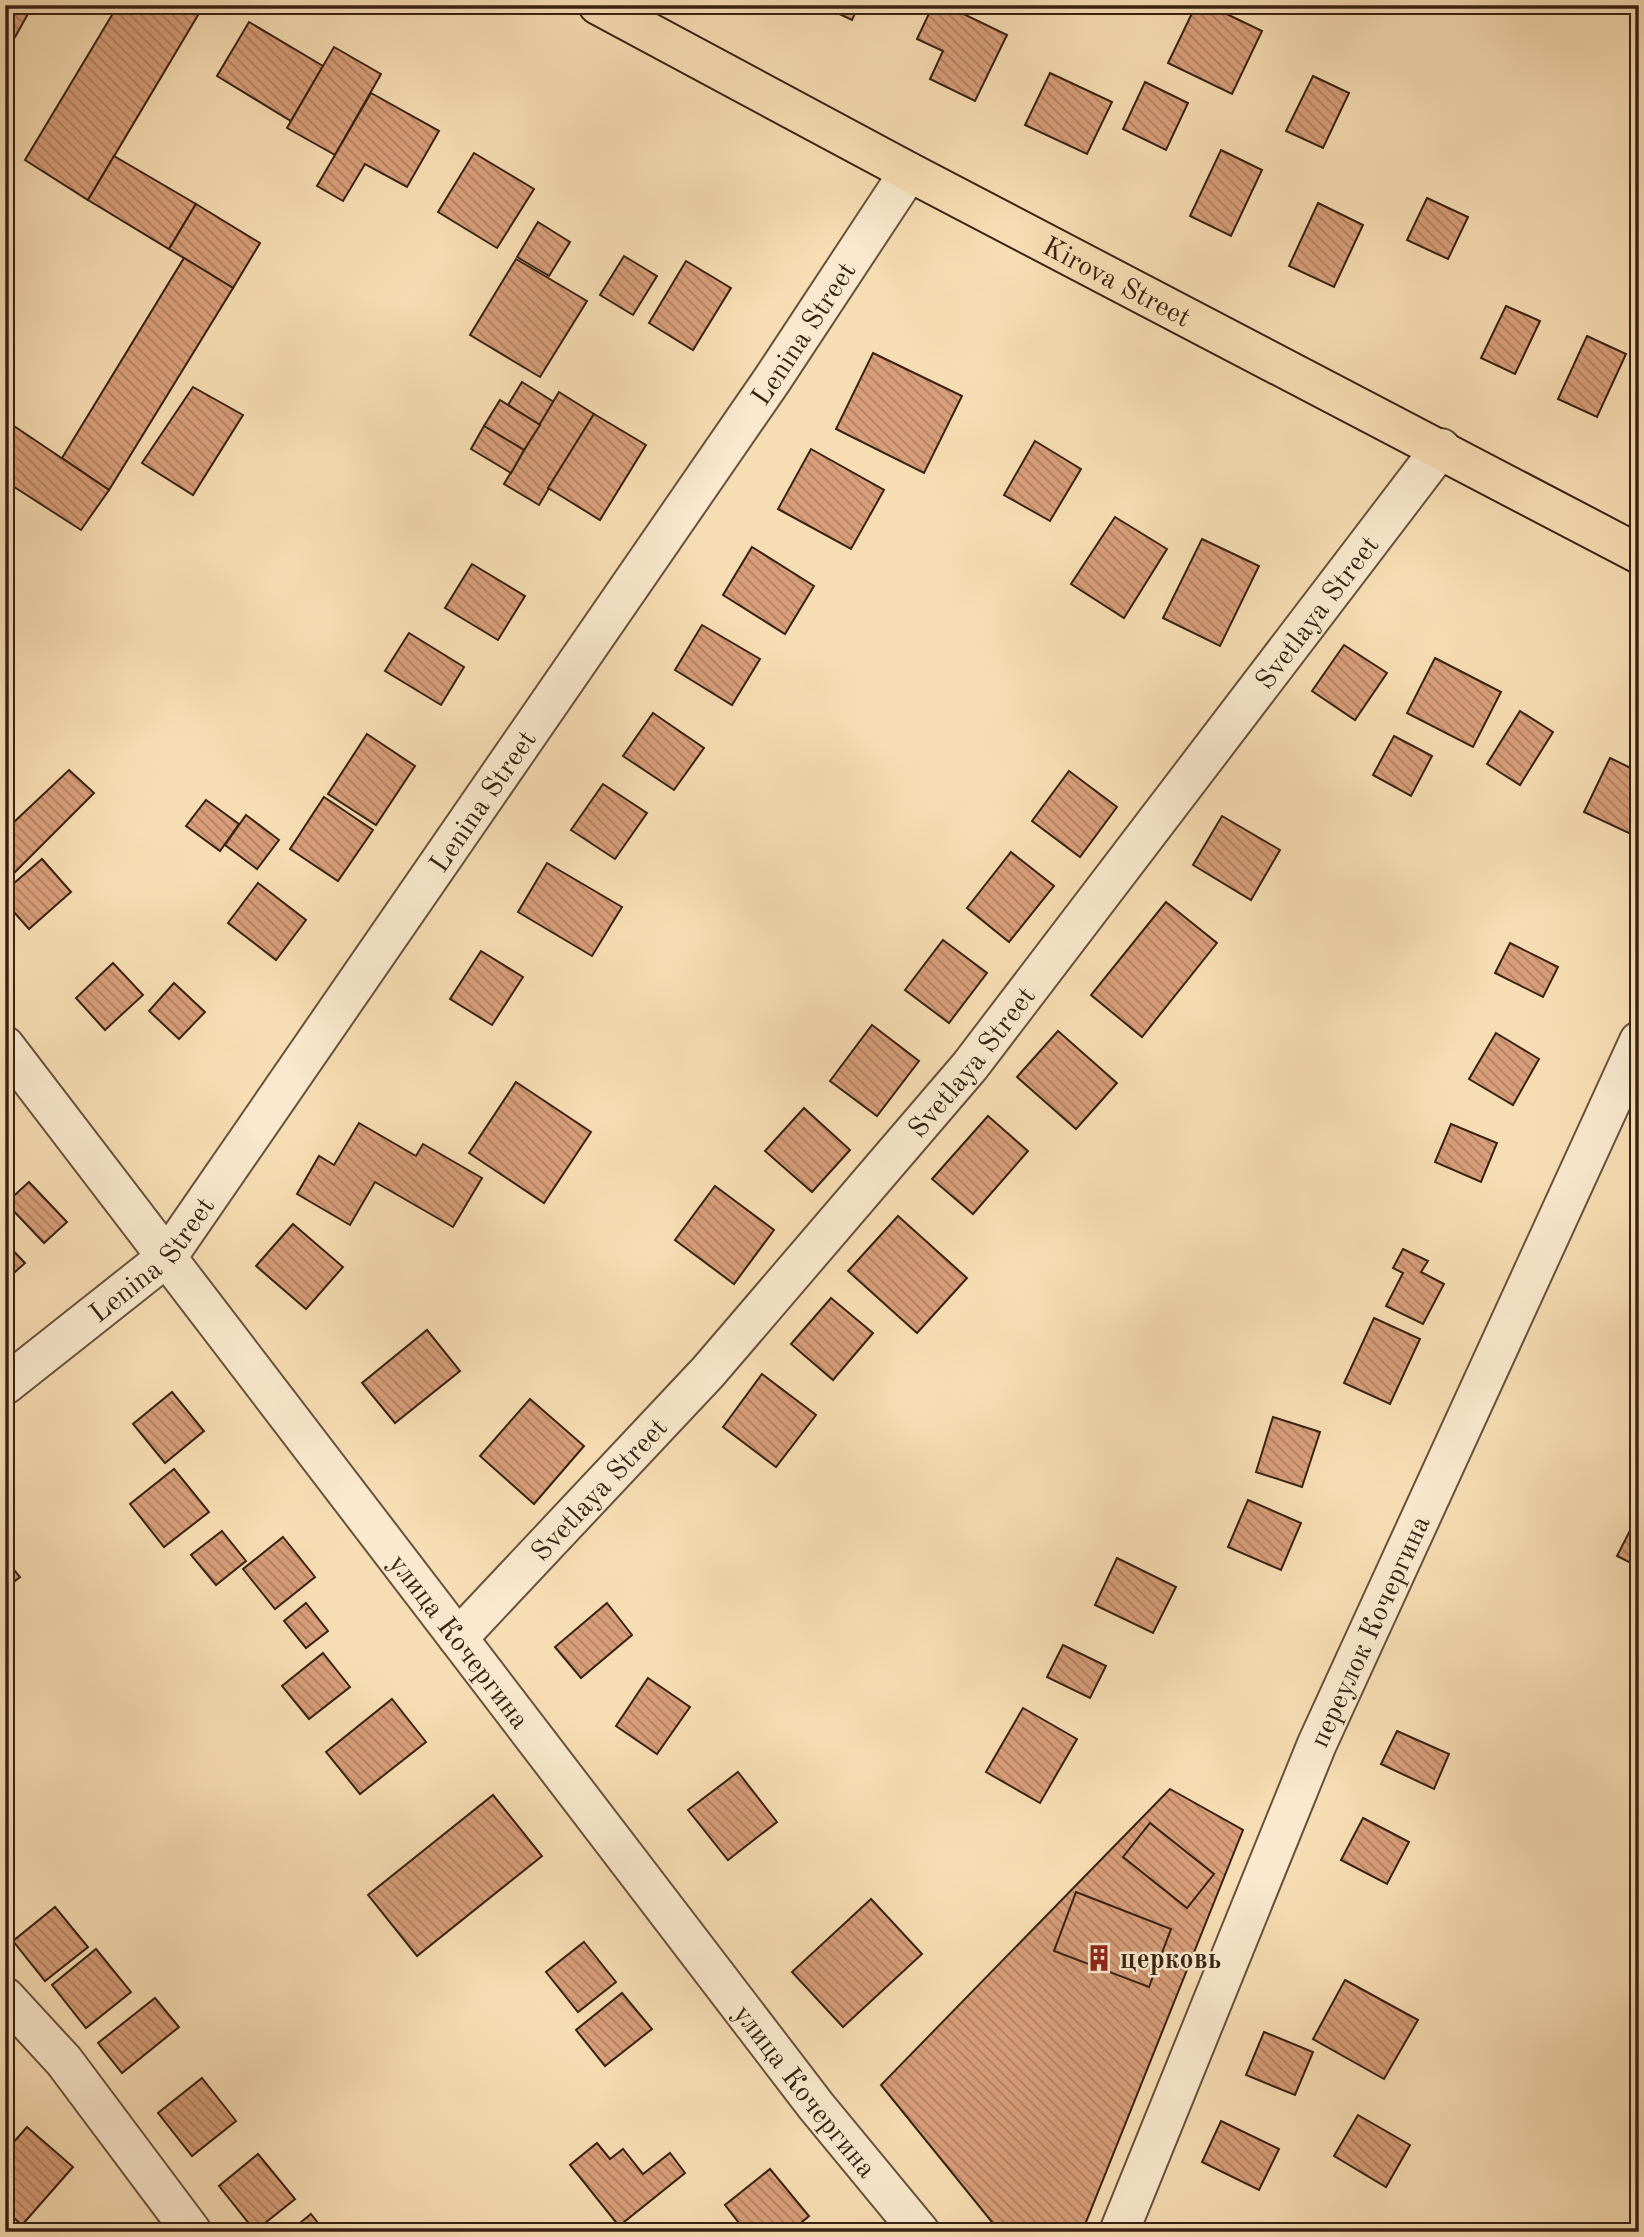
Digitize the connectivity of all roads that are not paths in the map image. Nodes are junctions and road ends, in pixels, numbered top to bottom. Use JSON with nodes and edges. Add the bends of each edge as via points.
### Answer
{"nodes":[{"id":1,"x":598,"y":5,"type":"edge"},
{"id":2,"x":909,"y":172,"type":"junction"},
{"id":3,"x":1441,"y":448,"type":"junction"},
{"id":4,"x":1639,"y":554,"type":"edge"},
{"id":5,"x":1639,"y":1041,"type":"edge"},
{"id":6,"x":5,"y":1046,"type":"edge"},
{"id":7,"x":168,"y":1256,"type":"junction"},
{"id":8,"x":5,"y":1385,"type":"edge"},
{"id":9,"x":458,"y":1638,"type":"junction"},
{"id":10,"x":5,"y":1997,"type":"edge"},
{"id":11,"x":192,"y":2232,"type":"edge"},
{"id":12,"x":920,"y":2232,"type":"edge"},
{"id":13,"x":1119,"y":2232,"type":"edge"}],
"edges":[{"from":1,"to":2,"type":"main road","name":"Kirova Street"},
{"from":2,"to":3,"type":"main road","name":"Kirova Street"},
{"from":2,"to":7,"type":"street","name":"Lenina Street","via":[[772,380]]},
{"from":3,"to":4,"type":"main road","name":"Kirova Street"},
{"from":3,"to":9,"type":"street","name":"Svetlaya Street","via":[[970,1066],[708,1371]]},
{"from":5,"to":13,"type":"street","name":"переулок Кочергина","via":[[1317,1744]]},
{"from":6,"to":7,"type":"street","name":"улица Кочергина"},
{"from":7,"to":8,"type":"street","name":"Lenina Street"},
{"from":7,"to":9,"type":"street","name":"улица Кочергина"},
{"from":9,"to":12,"type":"street","name":"улица Кочергина","via":[[816,2106]]},
{"from":10,"to":11,"type":"street","via":[[64,2061]]}]}
